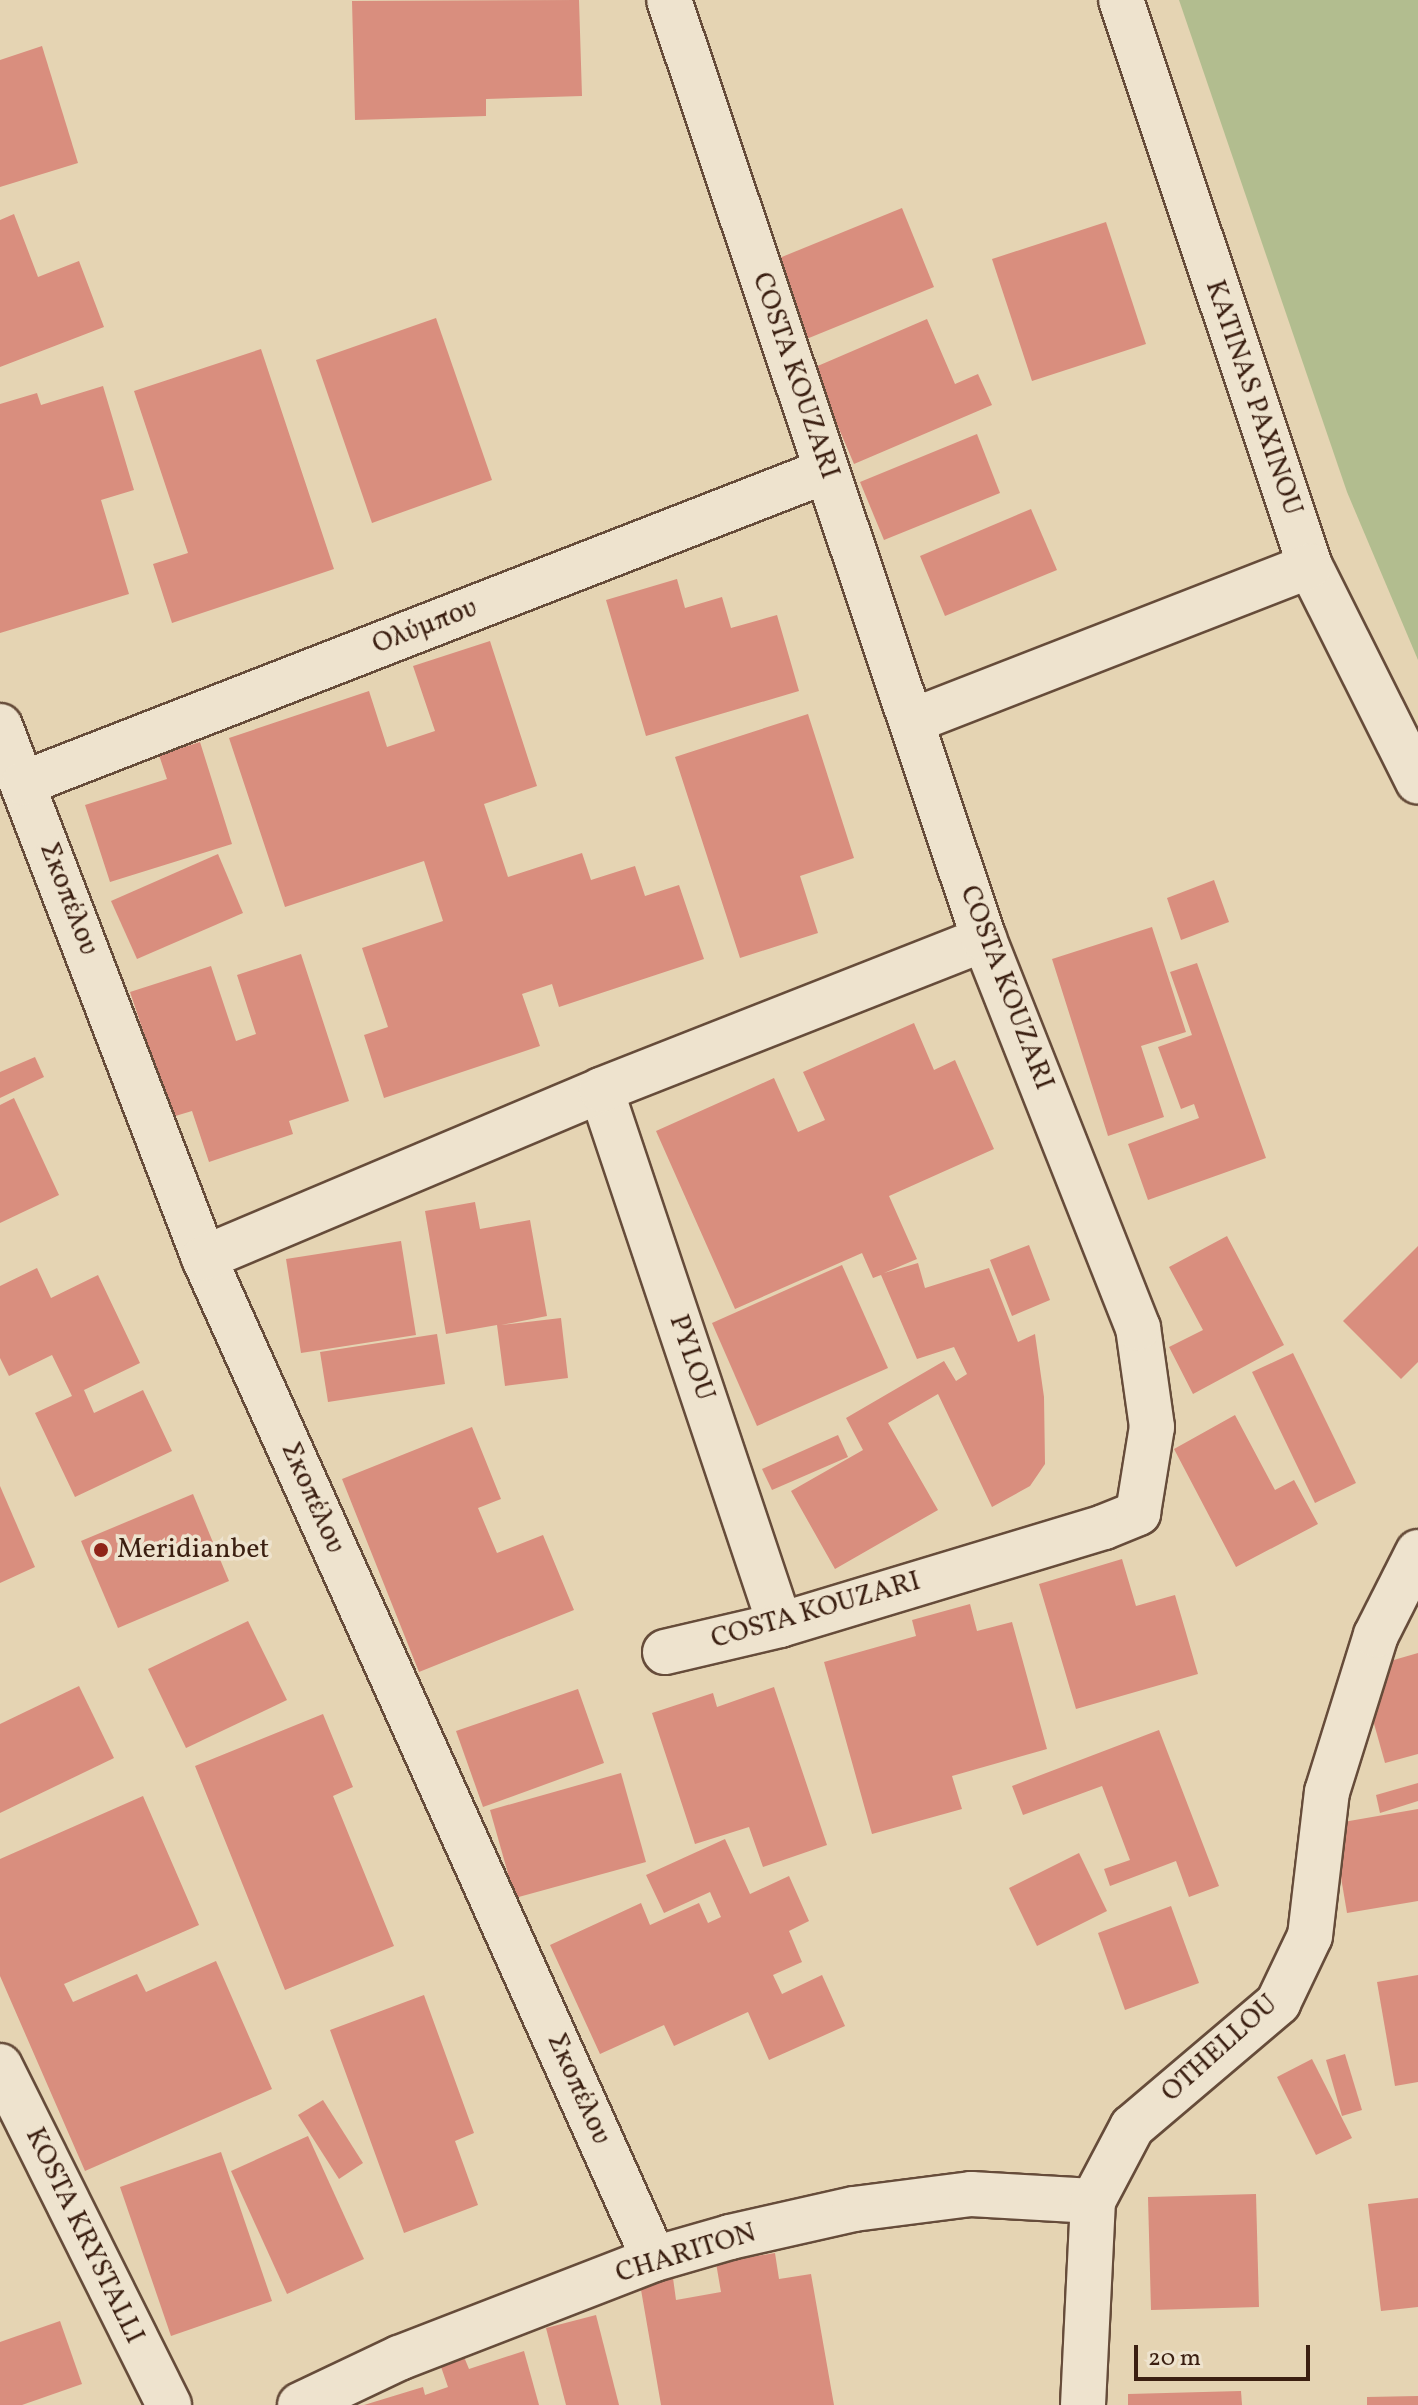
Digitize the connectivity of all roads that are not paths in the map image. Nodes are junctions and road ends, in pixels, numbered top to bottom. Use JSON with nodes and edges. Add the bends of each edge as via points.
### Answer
{"nodes":[{"id":1,"x":669,"y":0,"type":"edge"},
{"id":2,"x":1121,"y":0,"type":"edge"},
{"id":3,"x":826,"y":471,"type":"junction"},
{"id":4,"x":1310,"y":566,"type":"junction"},
{"id":5,"x":912,"y":721,"type":"junction"},
{"id":6,"x":0,"y":726,"type":"edge"},
{"id":7,"x":1418,"y":782,"type":"edge"},
{"id":8,"x":24,"y":783,"type":"junction"},
{"id":9,"x":984,"y":939,"type":"junction"},
{"id":10,"x":601,"y":1090,"type":"junction"},
{"id":11,"x":204,"y":1258,"type":"junction"},
{"id":12,"x":1418,"y":1552,"type":"edge"},
{"id":13,"x":780,"y":1625,"type":"junction"},
{"id":14,"x":665,"y":1652,"type":"dead end"},
{"id":15,"x":0,"y":2066,"type":"edge"},
{"id":16,"x":1093,"y":2201,"type":"junction"},
{"id":17,"x":654,"y":2259,"type":"junction"},
{"id":18,"x":169,"y":2405,"type":"edge"},
{"id":19,"x":300,"y":2405,"type":"edge"},
{"id":20,"x":1083,"y":2405,"type":"edge"}],
"edges":[{"from":1,"to":3,"type":"street","name":"COSTA KOUZARI"},
{"from":2,"to":4,"type":"street","name":"KATINAS PAXINOU"},
{"from":3,"to":5,"type":"street","name":"COSTA KOUZARI"},
{"from":3,"to":8,"type":"street","name":"Ολύμπου"},
{"from":4,"to":5,"type":"street"},
{"from":4,"to":7,"type":"street","name":"KATINAS PAXINOU"},
{"from":5,"to":9,"type":"street","name":"COSTA KOUZARI"},
{"from":6,"to":8,"type":"street","name":"Σκοπέλου"},
{"from":8,"to":11,"type":"street","name":"Σκοπέλου"},
{"from":9,"to":10,"type":"street"},
{"from":9,"to":13,"type":"street","name":"COSTA KOUZARI","via":[[1138,1328],[1152,1427],[1138,1513]]},
{"from":10,"to":11,"type":"street"},
{"from":10,"to":13,"type":"street","name":"PYLOU"},
{"from":11,"to":17,"type":"street","name":"Σκοπέλου"},
{"from":12,"to":16,"type":"street","name":"OTHELLOU","via":[[1376,1635],[1327,1792],[1310,1936],[1278,2003],[1132,2127]]},
{"from":13,"to":14,"type":"street","name":"COSTA KOUZARI"},
{"from":15,"to":18,"type":"street","name":"KOSTA KRYSTALLI"},
{"from":16,"to":17,"type":"street","name":"CHARITON","via":[[971,2194],[854,2209]]},
{"from":16,"to":20,"type":"street","name":"OTHELLOU"},
{"from":17,"to":19,"type":"street","name":"CHARITON","via":[[399,2358]]}]}
